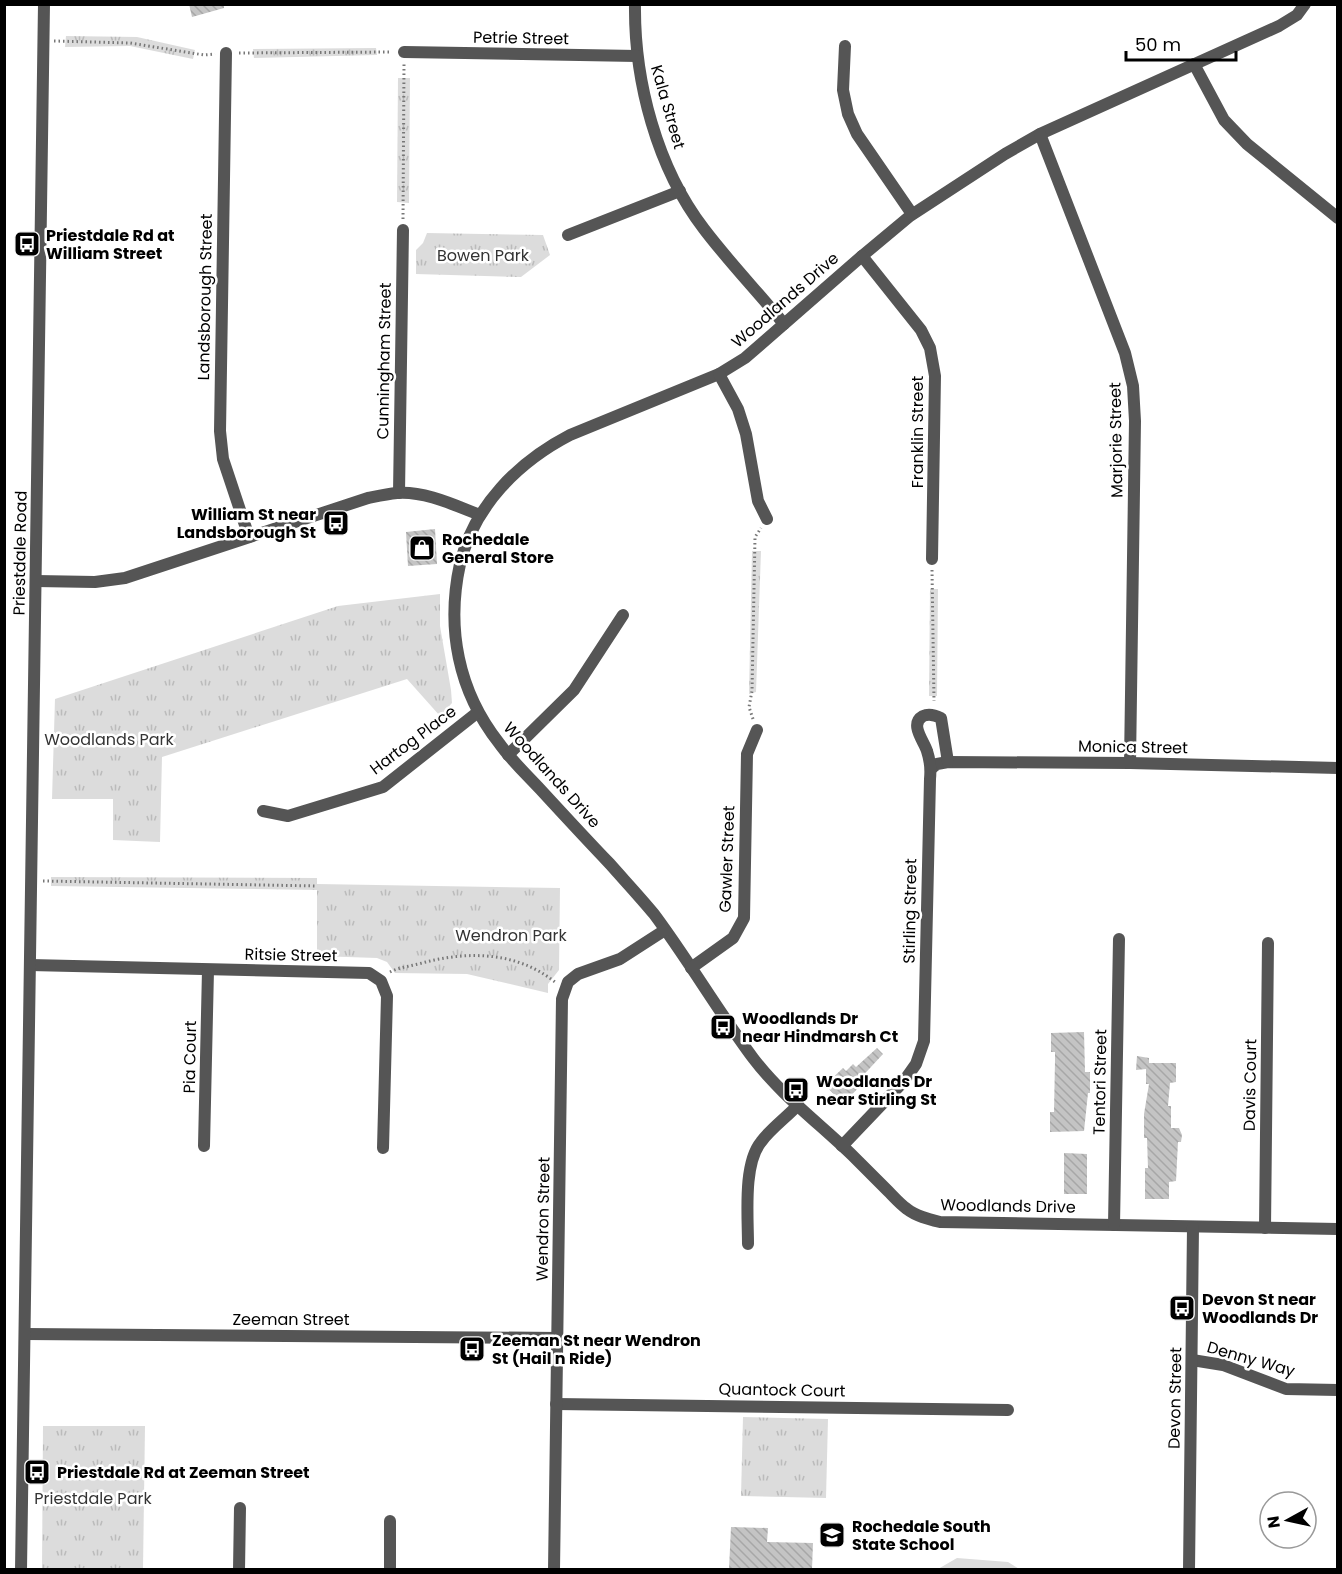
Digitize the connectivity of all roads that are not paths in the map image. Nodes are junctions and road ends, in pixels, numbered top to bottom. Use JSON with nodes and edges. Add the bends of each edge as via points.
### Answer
{"nodes":[{"id":1,"x":44,"y":4,"type":"edge"},
{"id":2,"x":635,"y":4,"type":"edge"},
{"id":3,"x":1305,"y":4,"type":"edge"},
{"id":4,"x":845,"y":46,"type":"dead end"},
{"id":5,"x":404,"y":52,"type":"road end"},
{"id":6,"x":225,"y":53,"type":"road end"},
{"id":7,"x":637,"y":56,"type":"junction"},
{"id":8,"x":1194,"y":64,"type":"junction"},
{"id":9,"x":1040,"y":134,"type":"junction"},
{"id":10,"x":680,"y":191,"type":"junction"},
{"id":11,"x":912,"y":214,"type":"junction"},
{"id":12,"x":1338,"y":218,"type":"edge"},
{"id":13,"x":403,"y":230,"type":"road end"},
{"id":14,"x":568,"y":235,"type":"dead end"},
{"id":15,"x":862,"y":255,"type":"junction"},
{"id":16,"x":784,"y":324,"type":"junction"},
{"id":17,"x":719,"y":374,"type":"junction"},
{"id":18,"x":399,"y":493,"type":"junction"},
{"id":19,"x":480,"y":515,"type":"junction"},
{"id":20,"x":767,"y":519,"type":"road end"},
{"id":21,"x":249,"y":537,"type":"junction"},
{"id":22,"x":932,"y":559,"type":"road end"},
{"id":23,"x":36,"y":581,"type":"junction"},
{"id":24,"x":623,"y":615,"type":"dead end"},
{"id":25,"x":478,"y":712,"type":"junction"},
{"id":26,"x":756,"y":730,"type":"road end"},
{"id":27,"x":508,"y":755,"type":"junction"},
{"id":28,"x":948,"y":762,"type":"junction"},
{"id":29,"x":1130,"y":763,"type":"junction"},
{"id":30,"x":1338,"y":768,"type":"edge"},
{"id":31,"x":931,"y":769,"type":"junction"},
{"id":32,"x":263,"y":811,"type":"dead end"},
{"id":33,"x":665,"y":930,"type":"junction"},
{"id":34,"x":1119,"y":939,"type":"dead end"},
{"id":35,"x":1268,"y":943,"type":"dead end"},
{"id":36,"x":30,"y":965,"type":"junction"},
{"id":37,"x":692,"y":968,"type":"junction"},
{"id":38,"x":208,"y":970,"type":"junction"},
{"id":39,"x":798,"y":1105,"type":"junction"},
{"id":40,"x":204,"y":1146,"type":"dead end"},
{"id":41,"x":842,"y":1146,"type":"junction"},
{"id":42,"x":383,"y":1148,"type":"dead end"},
{"id":43,"x":1114,"y":1225,"type":"junction"},
{"id":44,"x":1193,"y":1227,"type":"junction"},
{"id":45,"x":1265,"y":1228,"type":"junction"},
{"id":46,"x":1338,"y":1229,"type":"edge"},
{"id":47,"x":748,"y":1244,"type":"dead end"},
{"id":48,"x":25,"y":1334,"type":"junction"},
{"id":49,"x":558,"y":1338,"type":"junction"},
{"id":50,"x":1192,"y":1360,"type":"junction"},
{"id":51,"x":1338,"y":1390,"type":"edge"},
{"id":52,"x":556,"y":1404,"type":"junction"},
{"id":53,"x":1008,"y":1410,"type":"dead end"},
{"id":54,"x":240,"y":1508,"type":"dead end"},
{"id":55,"x":390,"y":1521,"type":"dead end"},
{"id":56,"x":21,"y":1569,"type":"edge"},
{"id":57,"x":238,"y":1569,"type":"edge"},
{"id":58,"x":390,"y":1569,"type":"edge"},
{"id":59,"x":554,"y":1569,"type":"edge"},
{"id":60,"x":1188,"y":1569,"type":"edge"}],
"edges":[{"from":1,"to":23,"type":"street","name":"Priestdale Road"},
{"from":2,"to":7,"type":"street","name":"Kala Street"},
{"from":3,"to":8,"type":"street","name":"Woodlands Drive","via":[[1297,15],[1279,26]]},
{"from":4,"to":11,"type":"street","via":[[843,90],[848,114],[857,134]]},
{"from":5,"to":7,"type":"street","name":"Petrie Street"},
{"from":6,"to":21,"type":"street","name":"Landsborough Street","via":[[220,430],[223,459]]},
{"from":7,"to":10,"type":"street","name":"Kala Street","via":[[660,148]]},
{"from":8,"to":9,"type":"street","name":"Woodlands Drive"},
{"from":8,"to":12,"type":"street","via":[[1224,120],[1247,144]]},
{"from":9,"to":11,"type":"street","name":"Woodlands Drive"},
{"from":9,"to":29,"type":"street","name":"Marjorie Street","via":[[1125,352],[1133,386]]},
{"from":10,"to":14,"type":"street"},
{"from":10,"to":16,"type":"street","name":"Kala Street","via":[[703,228]]},
{"from":11,"to":15,"type":"street","name":"Woodlands Drive"},
{"from":13,"to":18,"type":"street","name":"Cunningham Street"},
{"from":15,"to":16,"type":"street","name":"Woodlands Drive"},
{"from":15,"to":22,"type":"street","name":"Franklin Street","via":[[921,330],[930,348],[935,376]]},
{"from":16,"to":17,"type":"street","name":"Woodlands Drive","via":[[745,358]]},
{"from":17,"to":19,"type":"street","name":"Woodlands Drive","via":[[550,445],[502,486]]},
{"from":17,"to":20,"type":"street","via":[[744,426],[758,501]]},
{"from":18,"to":19,"type":"street","via":[[422,495]]},
{"from":18,"to":21,"type":"street","via":[[368,498]]},
{"from":19,"to":25,"type":"street","name":"Woodlands Drive","via":[[463,553],[454,621],[456,651]]},
{"from":21,"to":23,"type":"street","via":[[125,578]]},
{"from":23,"to":36,"type":"street","name":"Priestdale Road"},
{"from":24,"to":27,"type":"street","via":[[574,690]]},
{"from":25,"to":27,"type":"street","name":"Woodlands Drive"},
{"from":25,"to":32,"type":"street","name":"Hartog Place","via":[[383,787],[288,816]]},
{"from":26,"to":37,"type":"street","name":"Gawler Street","via":[[747,754],[744,918],[733,939]]},
{"from":27,"to":33,"type":"street","name":"Woodlands Drive"},
{"from":28,"to":29,"type":"street","name":"Monica Street"},
{"from":28,"to":31,"type":"street","name":"Monica Street"},
{"from":28,"to":31,"type":"street","name":"Stirling Street","via":[[941,718],[925,715],[917,725]]},
{"from":29,"to":30,"type":"street","name":"Monica Street"},
{"from":31,"to":41,"type":"street","name":"Stirling Street","via":[[924,1041],[916,1064],[904,1081]]},
{"from":33,"to":37,"type":"street","name":"Woodlands Drive"},
{"from":33,"to":49,"type":"street","name":"Wendron Street","via":[[620,959],[578,974],[564,989]]},
{"from":34,"to":43,"type":"street","name":"Tentori Street"},
{"from":35,"to":45,"type":"street","name":"Davis Court"},
{"from":36,"to":38,"type":"street","name":"Ritsie Street"},
{"from":36,"to":48,"type":"street","name":"Priestdale Road"},
{"from":37,"to":39,"type":"street","name":"Woodlands Drive","via":[[754,1059]]},
{"from":38,"to":40,"type":"street","name":"Pia Court"},
{"from":38,"to":42,"type":"street","name":"Ritsie Street","via":[[369,974],[381,981],[387,996]]},
{"from":39,"to":41,"type":"street","name":"Woodlands Drive"},
{"from":39,"to":47,"type":"street","via":[[760,1143],[752,1161],[748,1181]]},
{"from":41,"to":43,"type":"street","name":"Woodlands Drive","via":[[908,1210],[923,1218],[940,1222]]},
{"from":43,"to":44,"type":"street","name":"Woodlands Drive"},
{"from":44,"to":45,"type":"street","name":"Woodlands Drive"},
{"from":44,"to":50,"type":"street","name":"Devon Street"},
{"from":45,"to":46,"type":"street","name":"Woodlands Drive"},
{"from":48,"to":49,"type":"street","name":"Zeeman Street"},
{"from":48,"to":56,"type":"street","name":"Priestdale Road"},
{"from":49,"to":52,"type":"street","name":"Wendron Street"},
{"from":50,"to":51,"type":"street","name":"Denny Way","via":[[1223,1365],[1286,1389]]},
{"from":50,"to":60,"type":"street","name":"Devon Street"},
{"from":52,"to":53,"type":"street","name":"Quantock Court"},
{"from":52,"to":59,"type":"street","name":"Wendron Street"},
{"from":54,"to":57,"type":"street"},
{"from":55,"to":58,"type":"street"}]}
